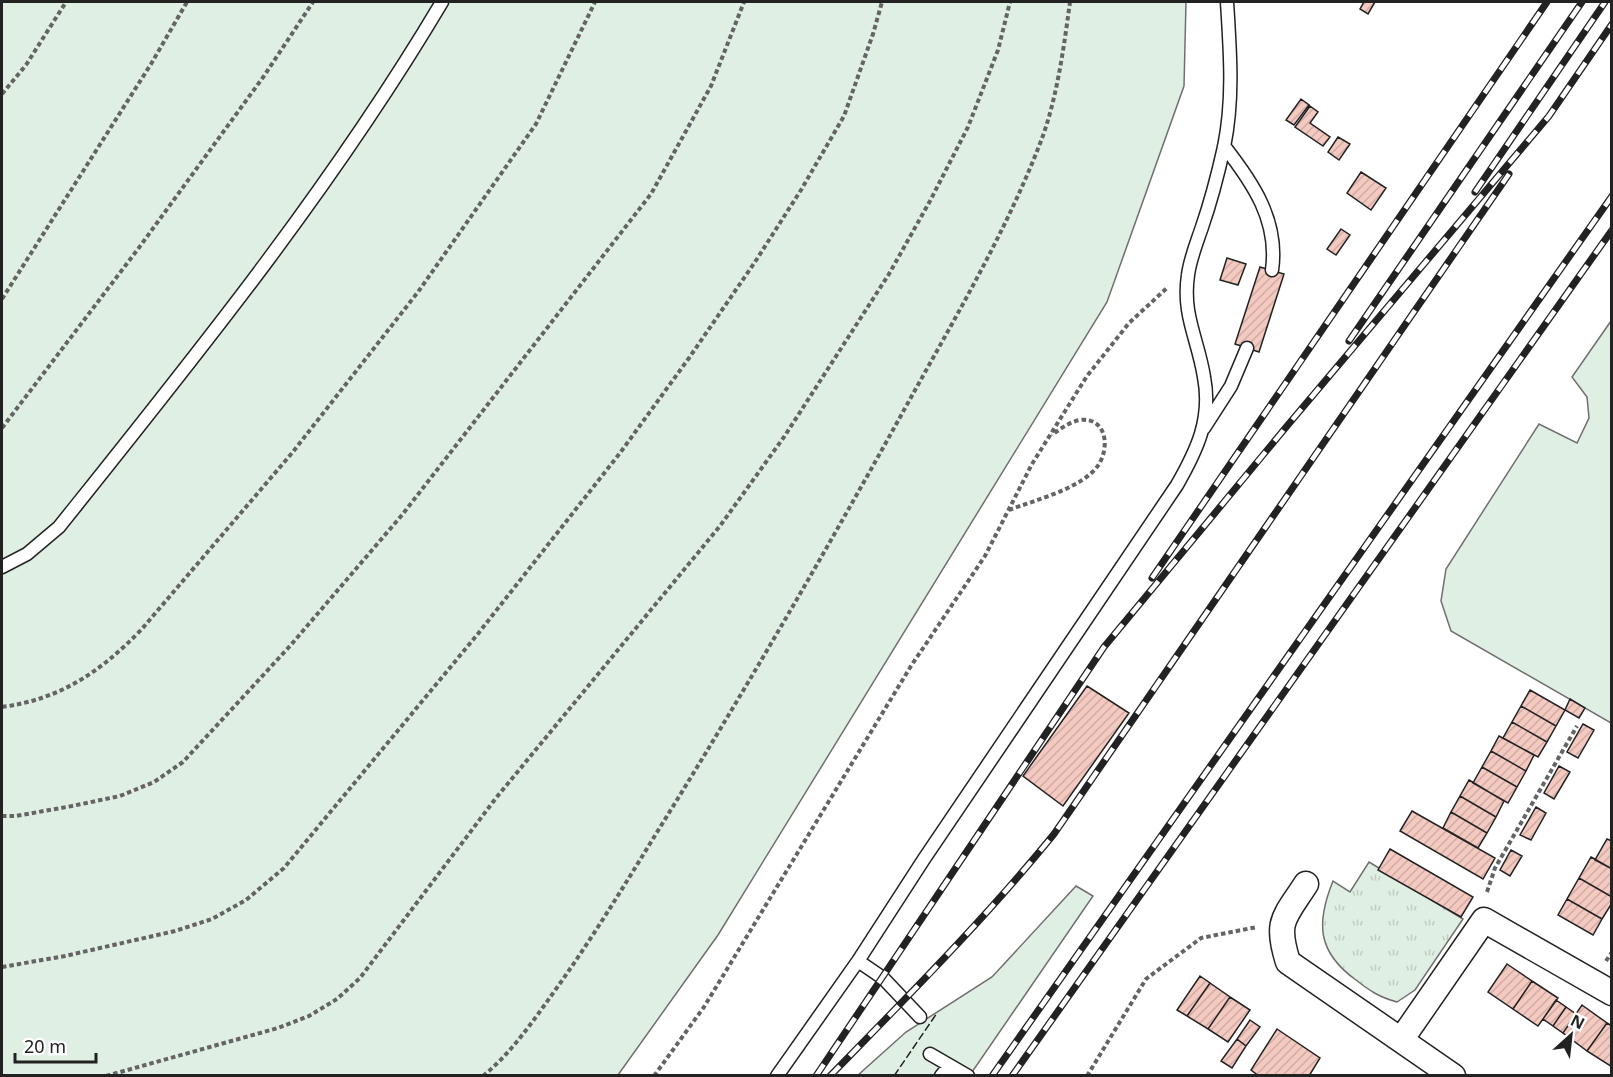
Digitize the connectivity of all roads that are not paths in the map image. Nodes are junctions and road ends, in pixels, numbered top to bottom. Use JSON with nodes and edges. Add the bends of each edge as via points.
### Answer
{"nodes":[{"id":1,"x":442,"y":2,"type":"edge"},
{"id":2,"x":1227,"y":2,"type":"edge"},
{"id":3,"x":1224,"y":146,"type":"junction"},
{"id":4,"x":1272,"y":270,"type":"dead end"},
{"id":5,"x":1247,"y":348,"type":"dead end"},
{"id":6,"x":1204,"y":429,"type":"junction"},
{"id":7,"x":2,"y":567,"type":"edge"},
{"id":8,"x":1306,"y":884,"type":"dead end"},
{"id":9,"x":858,"y":961,"type":"junction"},
{"id":10,"x":1611,"y":993,"type":"edge"},
{"id":11,"x":920,"y":1017,"type":"dead end"},
{"id":12,"x":1401,"y":1040,"type":"junction"},
{"id":13,"x":930,"y":1054,"type":"dead end"},
{"id":14,"x":945,"y":1071,"type":"edge"},
{"id":15,"x":777,"y":1076,"type":"edge"},
{"id":16,"x":968,"y":1076,"type":"edge"},
{"id":17,"x":1453,"y":1076,"type":"edge"}],
"edges":[{"from":1,"to":7,"type":"lane","via":[[339,163],[254,280],[59,527],[27,554]]},
{"from":2,"to":3,"type":"lane","via":[[1231,85]]},
{"from":3,"to":4,"type":"lane","via":[[1246,174],[1268,216]]},
{"from":3,"to":6,"type":"lane","via":[[1188,272],[1186,296],[1204,378]]},
{"from":5,"to":6,"type":"lane","via":[[1231,386]]},
{"from":6,"to":9,"type":"lane","via":[[1177,485]]},
{"from":8,"to":12,"type":"street","via":[[1282,922],[1288,962]]},
{"from":9,"to":11,"type":"lane","via":[[883,978]]},
{"from":9,"to":15,"type":"lane"},
{"from":10,"to":12,"type":"street","via":[[1484,920]]},
{"from":12,"to":17,"type":"street"},
{"from":13,"to":14,"type":"lane"},
{"from":14,"to":16,"type":"lane"}]}
